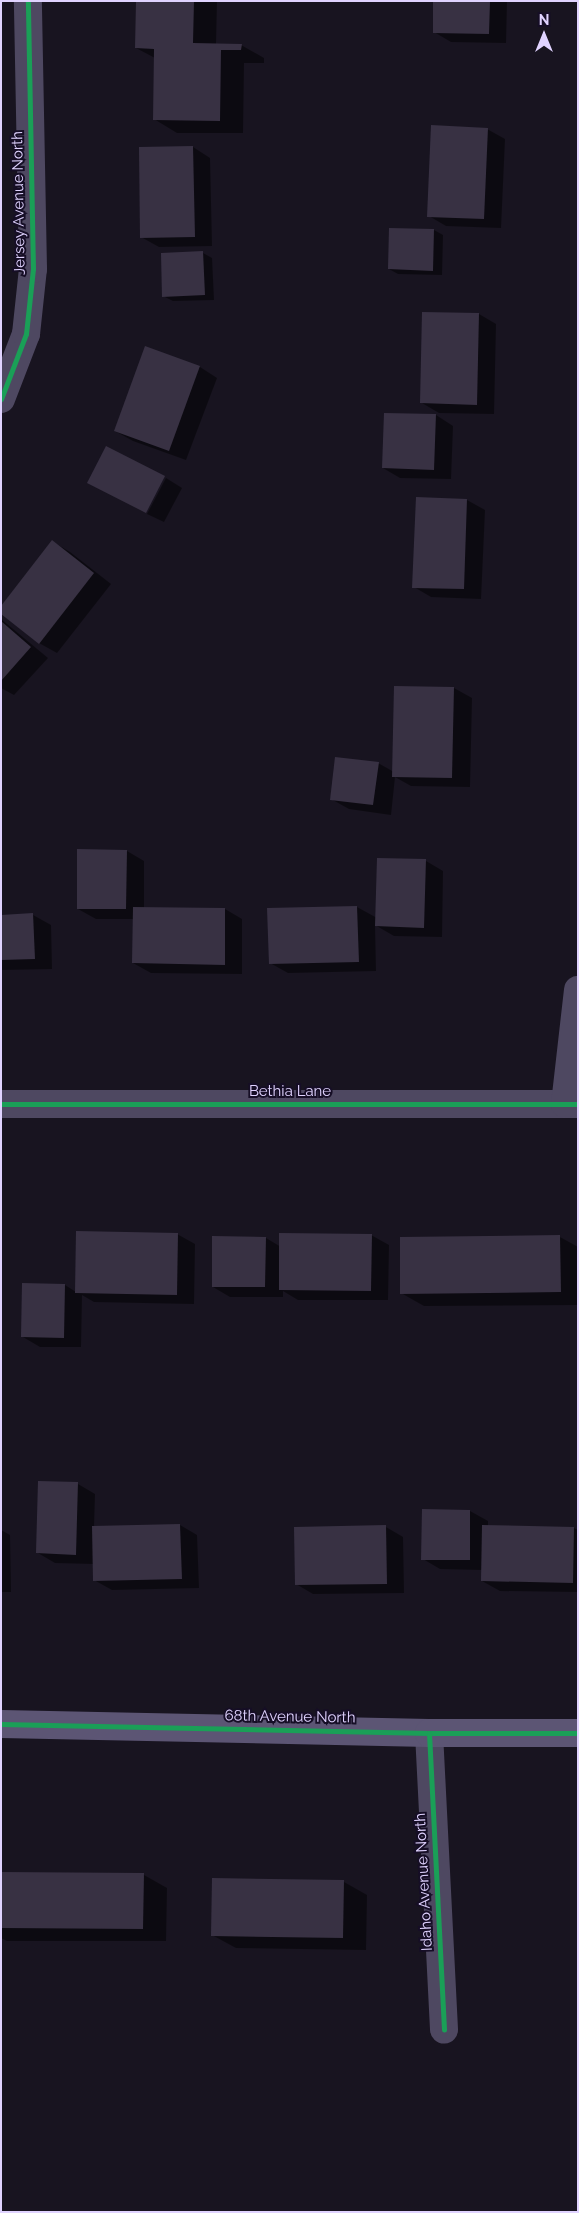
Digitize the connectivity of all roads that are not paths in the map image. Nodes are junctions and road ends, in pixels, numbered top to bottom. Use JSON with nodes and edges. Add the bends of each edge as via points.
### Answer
{"nodes":[{"id":1,"x":28,"y":1,"type":"edge"},
{"id":2,"x":1,"y":399,"type":"edge"},
{"id":3,"x":578,"y":990,"type":"edge"},
{"id":4,"x":1,"y":1104,"type":"edge"},
{"id":5,"x":572,"y":1104,"type":"edge"},
{"id":6,"x":1,"y":1724,"type":"edge"},
{"id":7,"x":429,"y":1733,"type":"junction"},
{"id":8,"x":578,"y":1733,"type":"edge"},
{"id":9,"x":444,"y":2030,"type":"dead end"}],
"edges":[{"from":1,"to":2,"type":"street","name":"Jersey Avenue North","via":[[33,269],[26,334]]},
{"from":3,"to":5,"type":"street"},
{"from":4,"to":5,"type":"street","name":"Bethia Lane"},
{"from":6,"to":7,"type":"street","name":"68th Avenue North"},
{"from":7,"to":8,"type":"street","name":"68th Avenue North"},
{"from":7,"to":9,"type":"street","name":"Idaho Avenue North"}]}
